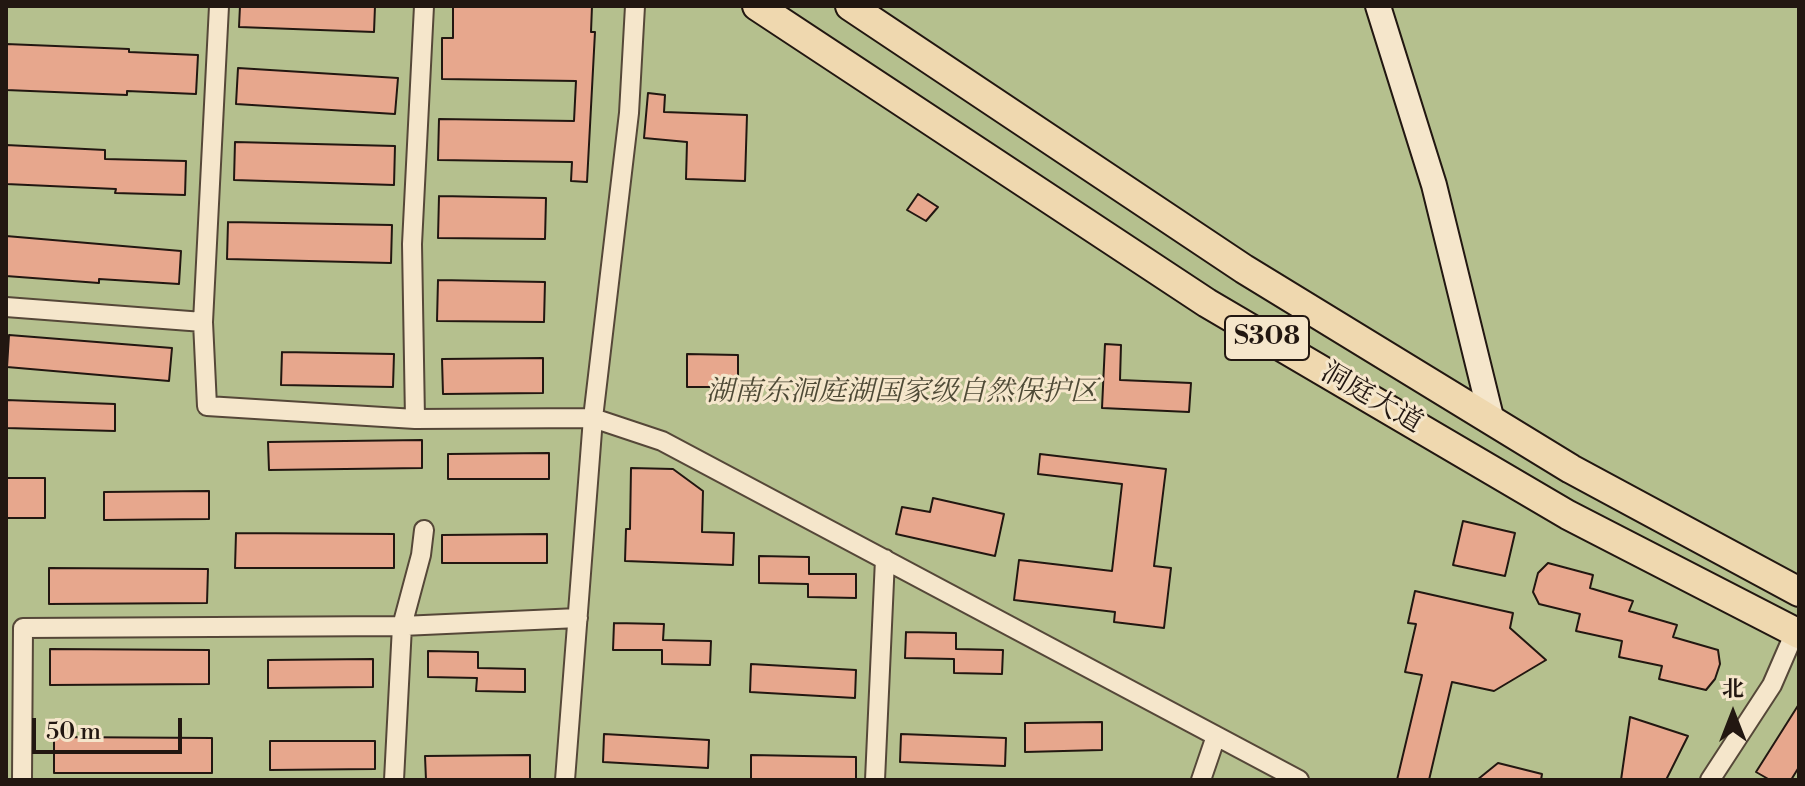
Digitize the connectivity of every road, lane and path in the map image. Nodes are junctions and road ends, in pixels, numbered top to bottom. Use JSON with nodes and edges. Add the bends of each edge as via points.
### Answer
{"nodes":[{"id":1,"x":219,"y":6,"type":"edge"},
{"id":2,"x":424,"y":6,"type":"edge"},
{"id":3,"x":635,"y":6,"type":"edge"},
{"id":4,"x":757,"y":6,"type":"edge"},
{"id":5,"x":850,"y":6,"type":"edge"},
{"id":6,"x":1378,"y":6,"type":"edge"},
{"id":7,"x":6,"y":307,"type":"edge"},
{"id":8,"x":203,"y":322,"type":"junction"},
{"id":9,"x":593,"y":418,"type":"junction"},
{"id":10,"x":415,"y":419,"type":"junction"},
{"id":11,"x":1492,"y":421,"type":"junction"},
{"id":12,"x":424,"y":530,"type":"dead end"},
{"id":13,"x":885,"y":559,"type":"junction"},
{"id":14,"x":1799,"y":592,"type":"edge"},
{"id":15,"x":578,"y":618,"type":"junction"},
{"id":16,"x":402,"y":626,"type":"junction"},
{"id":17,"x":1797,"y":633,"type":"edge"},
{"id":18,"x":1216,"y":736,"type":"junction"},
{"id":19,"x":22,"y":780,"type":"edge"},
{"id":20,"x":394,"y":780,"type":"edge"},
{"id":21,"x":565,"y":780,"type":"edge"},
{"id":22,"x":875,"y":780,"type":"edge"},
{"id":23,"x":1201,"y":780,"type":"edge"},
{"id":24,"x":1299,"y":780,"type":"edge"},
{"id":25,"x":1710,"y":780,"type":"edge"}],
"edges":[{"from":1,"to":8,"type":"street"},
{"from":2,"to":10,"type":"street","via":[[412,244]]},
{"from":3,"to":9,"type":"street","via":[[629,113]]},
{"from":4,"to":17,"type":"main road","name":"洞庭大道","number":"S308","via":[[1207,303],[1568,515]]},
{"from":5,"to":11,"type":"main road","name":"洞庭大道","number":"S308","via":[[1244,269]]},
{"from":6,"to":11,"type":"street","via":[[1434,185]]},
{"from":7,"to":8,"type":"street"},
{"from":8,"to":10,"type":"street","via":[[207,406]]},
{"from":9,"to":10,"type":"street"},
{"from":9,"to":13,"type":"street","via":[[662,441]]},
{"from":9,"to":15,"type":"street"},
{"from":11,"to":14,"type":"main road","name":"洞庭大道","number":"S308"},
{"from":12,"to":16,"type":"street"},
{"from":13,"to":18,"type":"street"},
{"from":13,"to":22,"type":"street"},
{"from":15,"to":16,"type":"street"},
{"from":15,"to":21,"type":"street"},
{"from":16,"to":19,"type":"street","via":[[23,628]]},
{"from":16,"to":20,"type":"street"},
{"from":17,"to":25,"type":"street","via":[[1772,685]]},
{"from":18,"to":23,"type":"street"},
{"from":18,"to":24,"type":"street"}]}
